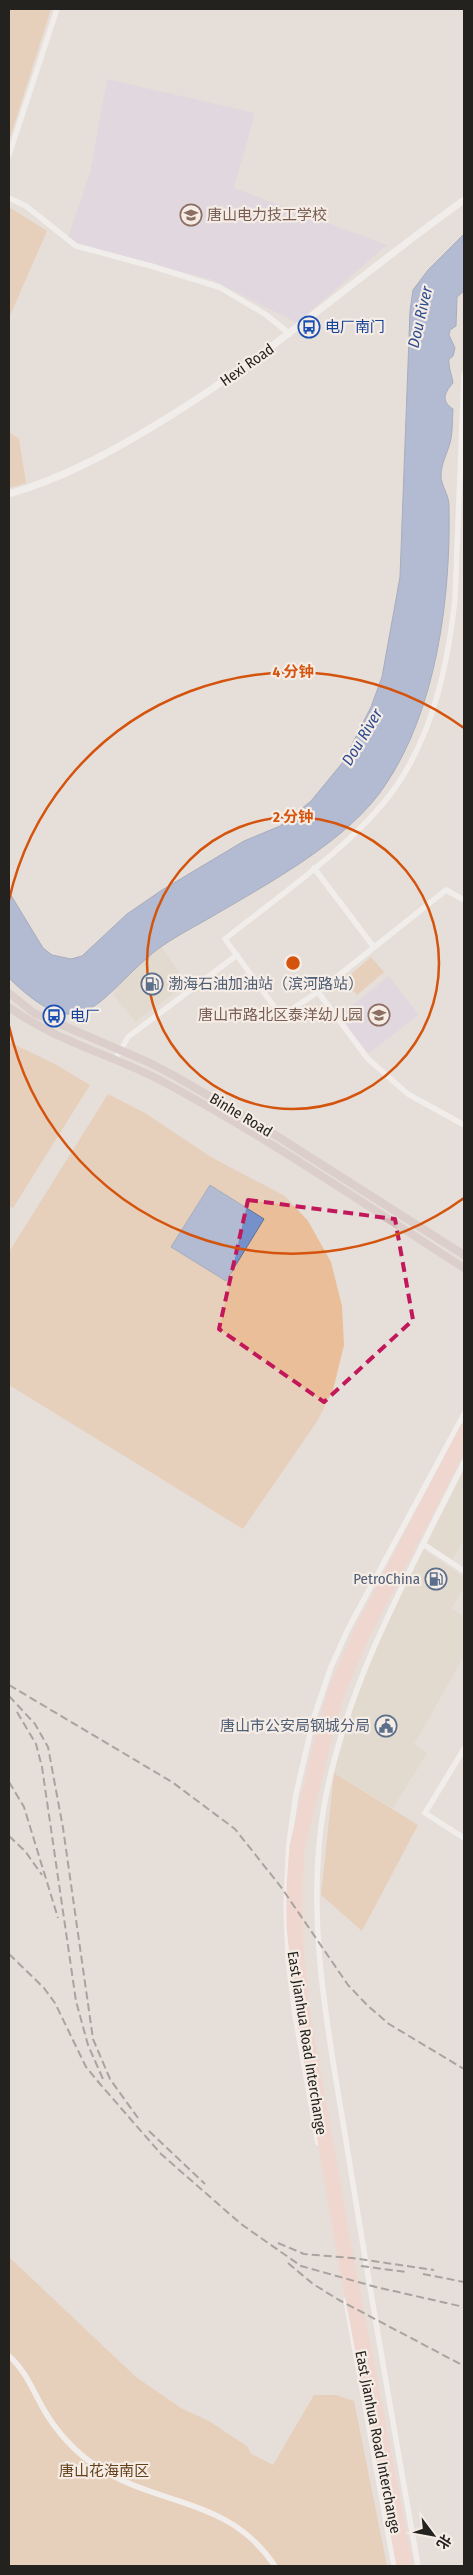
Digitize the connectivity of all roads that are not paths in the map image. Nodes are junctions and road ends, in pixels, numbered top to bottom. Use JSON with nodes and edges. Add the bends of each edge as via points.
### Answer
{"nodes":[{"id":1,"x":57,"y":9,"type":"edge"},
{"id":2,"x":9,"y":155,"type":"edge"},
{"id":3,"x":9,"y":198,"type":"edge"},
{"id":4,"x":464,"y":200,"type":"edge"},
{"id":5,"x":290,"y":334,"type":"junction"},
{"id":6,"x":464,"y":374,"type":"edge"},
{"id":7,"x":9,"y":494,"type":"edge"},
{"id":8,"x":461,"y":561,"type":"edge"},
{"id":9,"x":314,"y":868,"type":"junction"},
{"id":10,"x":464,"y":900,"type":"edge"},
{"id":11,"x":373,"y":946,"type":"junction"},
{"id":12,"x":237,"y":955,"type":"junction"},
{"id":13,"x":318,"y":992,"type":"junction"},
{"id":14,"x":9,"y":993,"type":"edge"},
{"id":15,"x":9,"y":1007,"type":"edge"},
{"id":16,"x":120,"y":1050,"type":"junction"},
{"id":17,"x":115,"y":1060,"type":"junction"},
{"id":18,"x":464,"y":1125,"type":"edge"},
{"id":19,"x":464,"y":1255,"type":"edge"},
{"id":20,"x":464,"y":1268,"type":"edge"},
{"id":21,"x":464,"y":1414,"type":"edge"},
{"id":22,"x":464,"y":1428,"type":"edge"},
{"id":23,"x":464,"y":1444,"type":"edge"},
{"id":24,"x":464,"y":1462,"type":"edge"},
{"id":25,"x":423,"y":1544,"type":"junction"},
{"id":26,"x":464,"y":1571,"type":"edge"},
{"id":27,"x":464,"y":1749,"type":"edge"},
{"id":28,"x":464,"y":1838,"type":"edge"},
{"id":29,"x":9,"y":2356,"type":"edge"},
{"id":30,"x":275,"y":2566,"type":"edge"},
{"id":31,"x":394,"y":2566,"type":"edge"},
{"id":32,"x":402,"y":2566,"type":"edge"},
{"id":33,"x":409,"y":2566,"type":"edge"},
{"id":34,"x":418,"y":2566,"type":"edge"}],
"edges":[{"from":1,"to":2,"type":"street"},
{"from":3,"to":5,"type":"street","via":[[26,206],[76,246],[218,287],[265,314]]},
{"from":4,"to":5,"type":"street","name":"Hexi Road"},
{"from":5,"to":7,"type":"street","name":"Hexi Road","via":[[199,399],[129,441],[67,474]]},
{"from":6,"to":8,"type":"street"},
{"from":8,"to":9,"type":"street","via":[[451,634],[436,702],[420,745],[383,804],[361,828]]},
{"from":9,"to":11,"type":"street"},
{"from":9,"to":12,"type":"street","via":[[225,940]]},
{"from":10,"to":11,"type":"street","via":[[446,890]]},
{"from":11,"to":13,"type":"street"},
{"from":12,"to":13,"type":"street","via":[[281,1016]]},
{"from":12,"to":16,"type":"street","via":[[128,1037]]},
{"from":13,"to":18,"type":"street","via":[[368,1059],[408,1094]]},
{"from":14,"to":16,"type":"main road","name":"Binhe Road","via":[[34,1014]]},
{"from":15,"to":17,"type":"main road","name":"Binhe Road","via":[[31,1023]]},
{"from":16,"to":17,"type":"street"},
{"from":16,"to":19,"type":"main road","name":"Binhe Road","via":[[175,1076],[261,1126]]},
{"from":17,"to":20,"type":"main road","name":"Binhe Road","via":[[158,1079],[264,1140]]},
{"from":21,"to":31,"type":"street","via":[[348,1629],[331,1667],[306,1744],[289,1851],[286,1903],[288,1959],[295,2015]]},
{"from":22,"to":32,"type":"main road","name":"East Jianhua Road Interchange","via":[[357,1634],[333,1689],[296,1836],[291,1886],[291,1926],[300,2013],[346,2277]]},
{"from":23,"to":33,"type":"main road","name":"East Jianhua Road Interchange","via":[[365,1636],[341,1691],[300,1849],[300,1951],[306,2015]]},
{"from":24,"to":25,"type":"street"},
{"from":25,"to":26,"type":"street"},
{"from":25,"to":34,"type":"street","via":[[368,1659],[343,1732],[324,1808],[317,1916],[324,2002]]},
{"from":27,"to":28,"type":"street","via":[[425,1812]]},
{"from":29,"to":30,"type":"street","via":[[24,2372],[57,2431],[75,2450],[124,2481],[229,2520],[247,2533]]}]}
